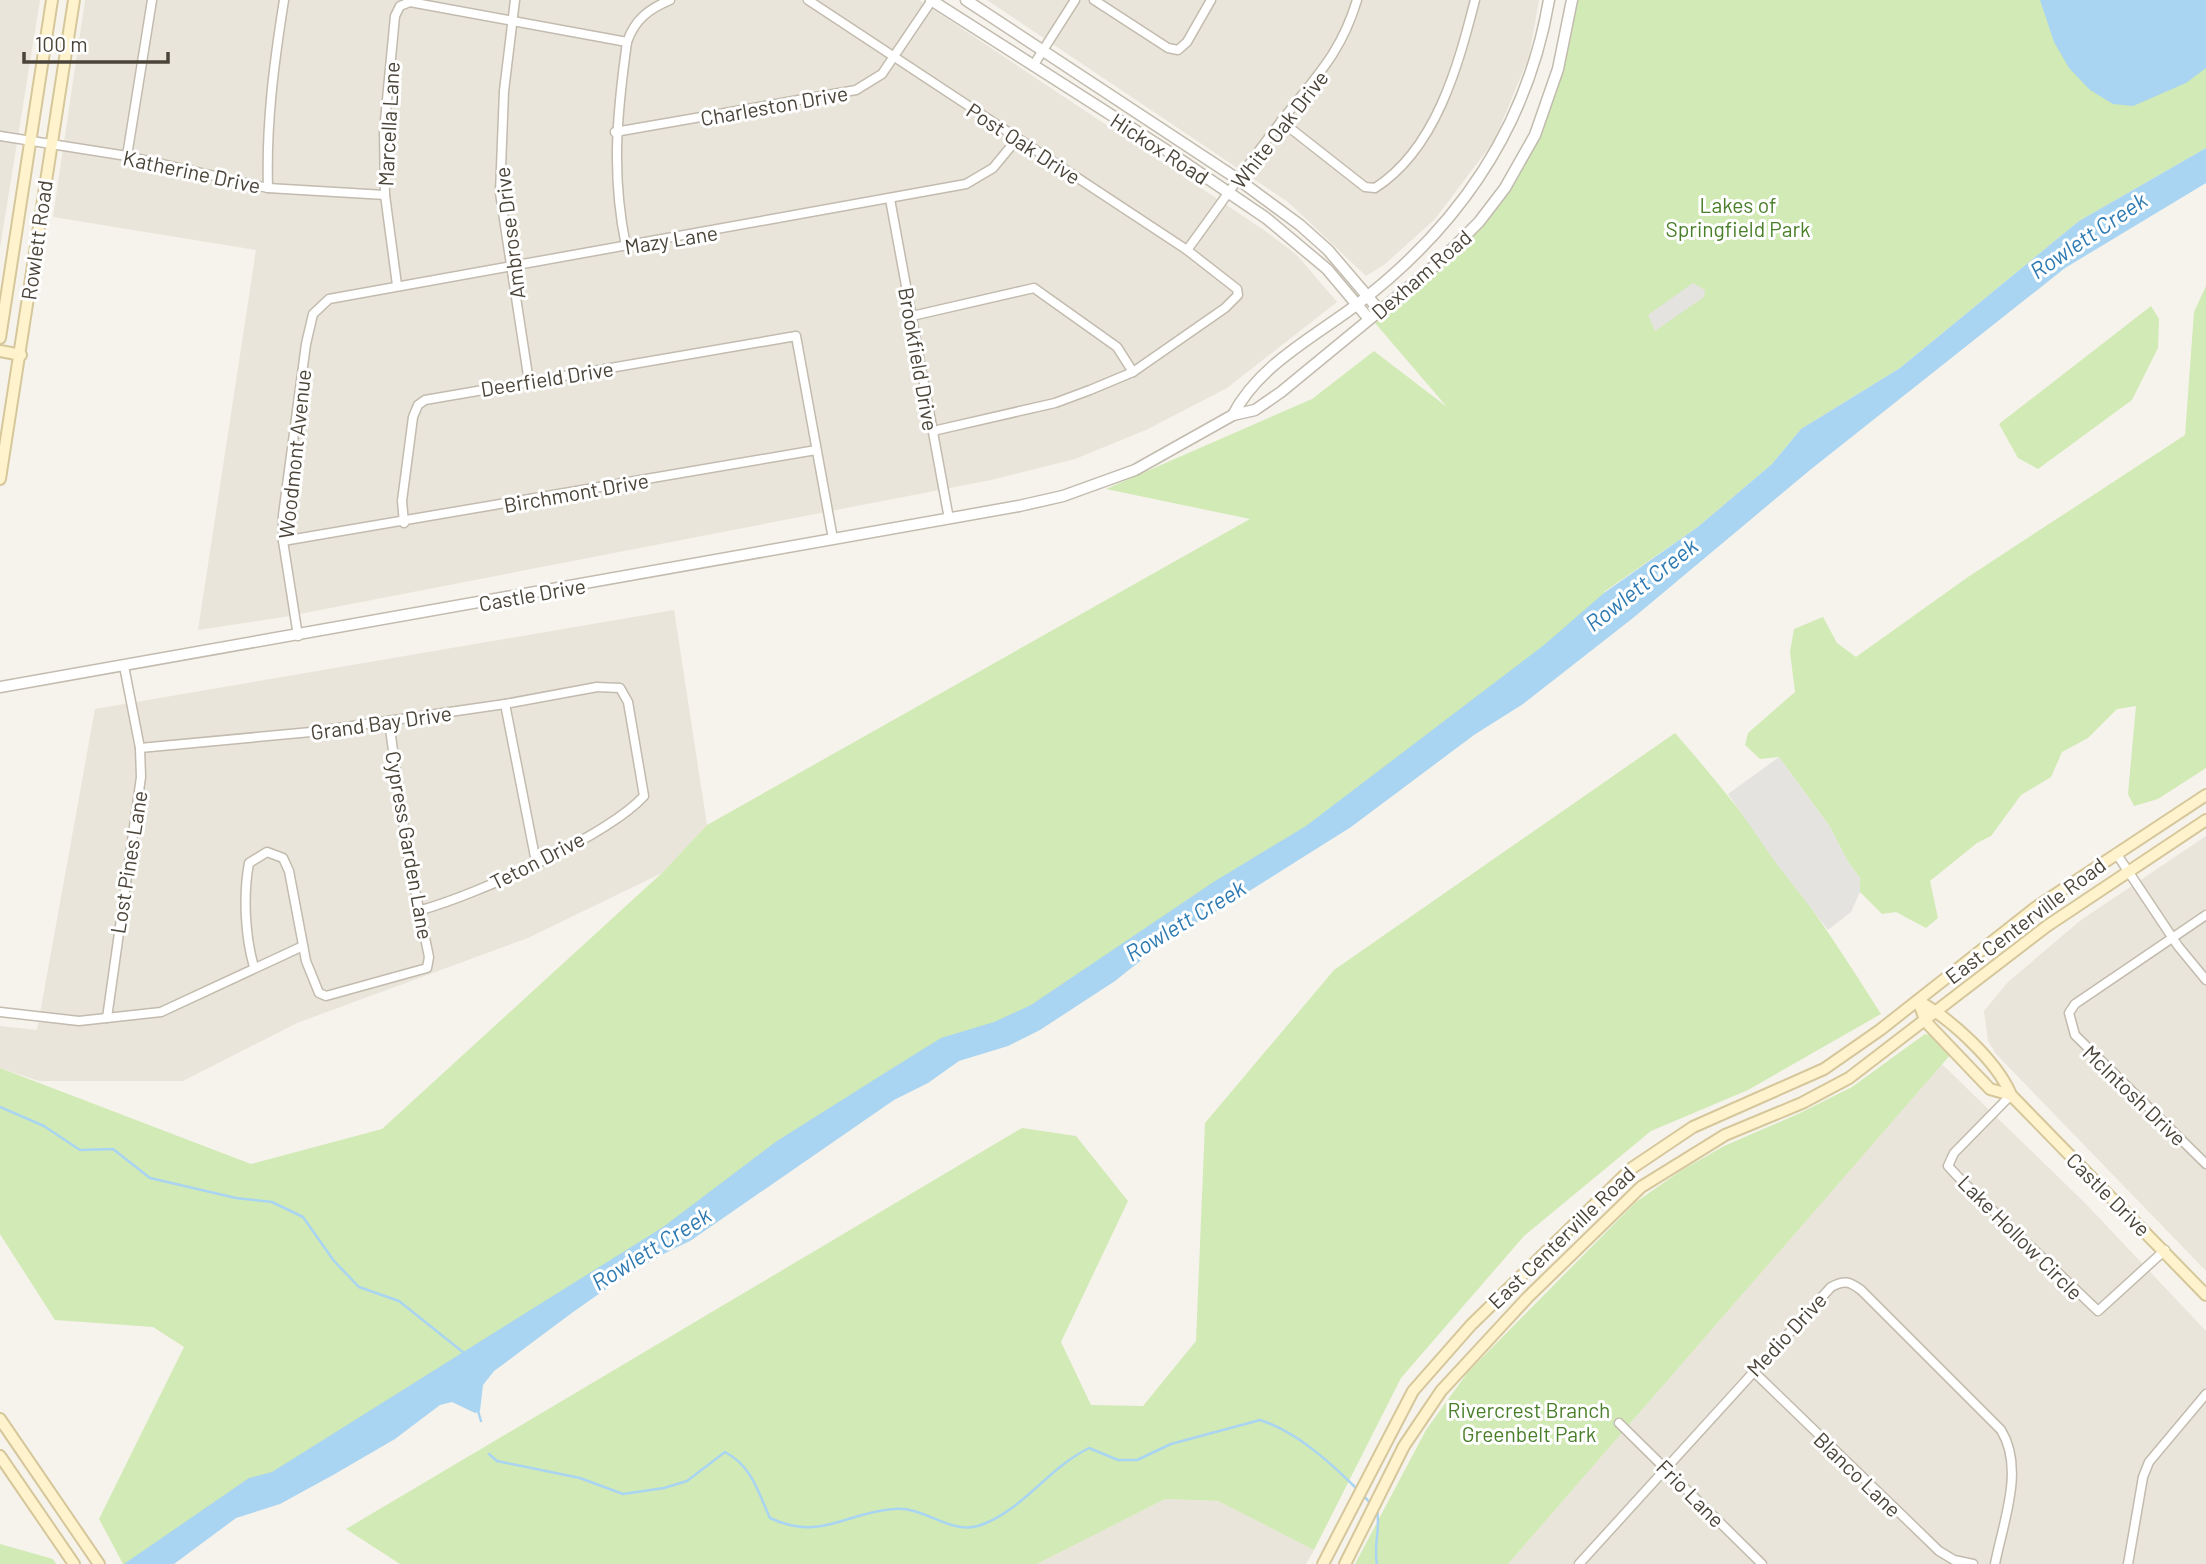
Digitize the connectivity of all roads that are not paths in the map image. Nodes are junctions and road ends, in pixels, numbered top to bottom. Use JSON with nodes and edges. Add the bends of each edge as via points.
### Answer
{"nodes":[{"id":1,"x":52,"y":0,"type":"edge"},
{"id":2,"x":74,"y":0,"type":"edge"},
{"id":3,"x":152,"y":0,"type":"edge"},
{"id":4,"x":284,"y":0,"type":"edge"},
{"id":5,"x":515,"y":0,"type":"edge"},
{"id":6,"x":670,"y":0,"type":"edge"},
{"id":7,"x":808,"y":0,"type":"edge"},
{"id":8,"x":932,"y":0,"type":"edge"},
{"id":9,"x":967,"y":0,"type":"edge"},
{"id":10,"x":1075,"y":0,"type":"edge"},
{"id":11,"x":1094,"y":0,"type":"edge"},
{"id":12,"x":1211,"y":0,"type":"edge"},
{"id":13,"x":1357,"y":0,"type":"edge"},
{"id":14,"x":1475,"y":0,"type":"edge"},
{"id":15,"x":1549,"y":0,"type":"edge"},
{"id":16,"x":1572,"y":0,"type":"edge"},
{"id":17,"x":513,"y":19,"type":"junction"},
{"id":18,"x":627,"y":42,"type":"junction"},
{"id":19,"x":1044,"y":51,"type":"junction"},
{"id":20,"x":894,"y":60,"type":"junction"},
{"id":21,"x":1033,"y":66,"type":"junction"},
{"id":22,"x":1280,"y":121,"type":"junction"},
{"id":23,"x":615,"y":132,"type":"junction"},
{"id":24,"x":0,"y":136,"type":"edge"},
{"id":25,"x":1017,"y":139,"type":"junction"},
{"id":26,"x":30,"y":141,"type":"junction"},
{"id":27,"x":50,"y":145,"type":"junction"},
{"id":28,"x":127,"y":156,"type":"junction"},
{"id":29,"x":1239,"y":180,"type":"junction"},
{"id":30,"x":268,"y":188,"type":"junction"},
{"id":31,"x":1229,"y":193,"type":"junction"},
{"id":32,"x":385,"y":195,"type":"junction"},
{"id":33,"x":890,"y":199,"type":"junction"},
{"id":34,"x":625,"y":246,"type":"junction"},
{"id":35,"x":1187,"y":250,"type":"junction"},
{"id":36,"x":511,"y":266,"type":"junction"},
{"id":37,"x":397,"y":285,"type":"junction"},
{"id":38,"x":1368,"y":296,"type":"junction"},
{"id":39,"x":1357,"y":305,"type":"junction"},
{"id":40,"x":1380,"y":311,"type":"junction"},
{"id":41,"x":313,"y":314,"type":"joint"},
{"id":42,"x":912,"y":316,"type":"junction"},
{"id":43,"x":1369,"y":320,"type":"junction"},
{"id":44,"x":0,"y":338,"type":"edge"},
{"id":45,"x":0,"y":351,"type":"edge"},
{"id":46,"x":21,"y":355,"type":"junction"},
{"id":47,"x":1133,"y":372,"type":"junction"},
{"id":48,"x":529,"y":382,"type":"junction"},
{"id":49,"x":1233,"y":415,"type":"junction"},
{"id":50,"x":933,"y":431,"type":"junction"},
{"id":51,"x":816,"y":450,"type":"junction"},
{"id":52,"x":0,"y":479,"type":"edge"},
{"id":53,"x":1063,"y":496,"type":"joint"},
{"id":54,"x":949,"y":519,"type":"junction"},
{"id":55,"x":404,"y":523,"type":"junction"},
{"id":56,"x":833,"y":539,"type":"junction"},
{"id":57,"x":283,"y":541,"type":"junction"},
{"id":58,"x":298,"y":636,"type":"junction"},
{"id":59,"x":124,"y":666,"type":"junction"},
{"id":60,"x":0,"y":687,"type":"edge"},
{"id":61,"x":505,"y":704,"type":"junction"},
{"id":62,"x":389,"y":722,"type":"junction"},
{"id":63,"x":140,"y":748,"type":"junction"},
{"id":64,"x":2206,"y":795,"type":"edge"},
{"id":65,"x":644,"y":796,"type":"joint"},
{"id":66,"x":2206,"y":820,"type":"edge"},
{"id":67,"x":2116,"y":853,"type":"junction"},
{"id":68,"x":536,"y":862,"type":"junction"},
{"id":69,"x":2127,"y":871,"type":"junction"},
{"id":70,"x":421,"y":910,"type":"junction"},
{"id":71,"x":2206,"y":915,"type":"edge"},
{"id":72,"x":2172,"y":937,"type":"junction"},
{"id":73,"x":303,"y":946,"type":"junction"},
{"id":74,"x":254,"y":967,"type":"junction"},
{"id":75,"x":2206,"y":980,"type":"edge"},
{"id":76,"x":1918,"y":1000,"type":"junction"},
{"id":77,"x":0,"y":1012,"type":"edge"},
{"id":78,"x":1938,"y":1012,"type":"junction"},
{"id":79,"x":107,"y":1018,"type":"junction"},
{"id":80,"x":1926,"y":1022,"type":"junction"},
{"id":81,"x":2011,"y":1095,"type":"junction"},
{"id":82,"x":2206,"y":1164,"type":"edge"},
{"id":83,"x":2165,"y":1250,"type":"junction"},
{"id":84,"x":2206,"y":1295,"type":"edge"},
{"id":85,"x":1752,"y":1370,"type":"junction"},
{"id":86,"x":2206,"y":1394,"type":"edge"},
{"id":87,"x":0,"y":1419,"type":"edge"},
{"id":88,"x":1619,"y":1423,"type":"dead end"},
{"id":89,"x":0,"y":1456,"type":"edge"},
{"id":90,"x":1664,"y":1468,"type":"junction"},
{"id":91,"x":1347,"y":1560,"type":"edge"},
{"id":92,"x":74,"y":1564,"type":"edge"},
{"id":93,"x":99,"y":1564,"type":"edge"},
{"id":94,"x":1323,"y":1564,"type":"edge"},
{"id":95,"x":1579,"y":1564,"type":"edge"},
{"id":96,"x":1762,"y":1564,"type":"edge"},
{"id":97,"x":1973,"y":1564,"type":"edge"},
{"id":98,"x":1995,"y":1564,"type":"edge"},
{"id":99,"x":2128,"y":1564,"type":"edge"}],
"edges":[{"from":1,"to":26,"type":"main road","name":"Rowlett Road"},
{"from":2,"to":27,"type":"main road","name":"Rowlett Road"},
{"from":3,"to":28,"type":"street"},
{"from":4,"to":30,"type":"street","via":[[268,113]]},
{"from":5,"to":17,"type":"street","name":"Ambrose Drive"},
{"from":6,"to":18,"type":"street","via":[[633,25]]},
{"from":7,"to":20,"type":"street","name":"Post Oak Drive"},
{"from":8,"to":20,"type":"street","name":"Charleston Drive"},
{"from":8,"to":21,"type":"street","name":"Hickox Road"},
{"from":9,"to":19,"type":"street","name":"Hickox Road"},
{"from":10,"to":19,"type":"street"},
{"from":11,"to":12,"type":"street","via":[[1168,48],[1183,48]]},
{"from":13,"to":22,"type":"street","name":"White Oak Drive","via":[[1328,66]]},
{"from":14,"to":22,"type":"street","via":[[1461,56],[1439,110],[1411,154],[1375,188],[1365,187]]},
{"from":15,"to":38,"type":"street","name":"Dexham Road","via":[[1525,94],[1485,172],[1439,229]]},
{"from":16,"to":40,"type":"street","name":"Dexham Road","via":[[1547,102],[1535,135],[1504,188],[1438,264]]},
{"from":17,"to":18,"type":"street"},
{"from":17,"to":32,"type":"street","name":"Marcella Lane","via":[[410,2],[400,6],[395,16],[385,118]]},
{"from":17,"to":36,"type":"street","name":"Ambrose Drive","via":[[499,161]]},
{"from":18,"to":23,"type":"street"},
{"from":19,"to":21,"type":"street"},
{"from":19,"to":29,"type":"street","name":"Hickox Road"},
{"from":20,"to":23,"type":"street","name":"Charleston Drive","via":[[869,84],[842,94]]},
{"from":20,"to":25,"type":"street","name":"Post Oak Drive"},
{"from":21,"to":31,"type":"street","name":"Hickox Road"},
{"from":22,"to":29,"type":"street","name":"White Oak Drive"},
{"from":23,"to":34,"type":"street","via":[[618,208]]},
{"from":24,"to":26,"type":"street","name":"Katherine Drive"},
{"from":25,"to":33,"type":"street","name":"Mazy Lane","via":[[993,167],[966,184]]},
{"from":25,"to":35,"type":"street","name":"Post Oak Drive"},
{"from":26,"to":27,"type":"street","name":"Katherine Drive"},
{"from":26,"to":44,"type":"main road","name":"Rowlett Road"},
{"from":27,"to":28,"type":"street","name":"Katherine Drive"},
{"from":27,"to":46,"type":"main road","name":"Rowlett Road"},
{"from":28,"to":30,"type":"street","name":"Katherine Drive"},
{"from":29,"to":31,"type":"street","name":"White Oak Drive"},
{"from":29,"to":38,"type":"street","name":"Hickox Road","via":[[1328,250]]},
{"from":30,"to":32,"type":"street","name":"Katherine Drive"},
{"from":31,"to":35,"type":"street","name":"White Oak Drive"},
{"from":31,"to":39,"type":"street","name":"Hickox Road","via":[[1296,240]]},
{"from":32,"to":37,"type":"street","name":"Marcella Lane"},
{"from":33,"to":34,"type":"street","name":"Mazy Lane"},
{"from":33,"to":42,"type":"street","name":"Brookfield Drive"},
{"from":34,"to":36,"type":"street","name":"Mazy Lane"},
{"from":35,"to":47,"type":"street","name":"Post Oak Drive","via":[[1237,289],[1238,295]]},
{"from":36,"to":37,"type":"street","name":"Mazy Lane"},
{"from":36,"to":48,"type":"street","name":"Ambrose Drive"},
{"from":37,"to":41,"type":"street","name":"Mazy Lane","via":[[329,299]]},
{"from":38,"to":39,"type":"street","name":"Dexham Road"},
{"from":38,"to":40,"type":"street","name":"Hickox Road"},
{"from":39,"to":43,"type":"street","name":"Hickox Road"},
{"from":39,"to":49,"type":"street","name":"Dexham Road","via":[[1258,378]]},
{"from":40,"to":43,"type":"street","name":"Dexham Road"},
{"from":41,"to":57,"type":"street","name":"Woodmont Avenue","via":[[290,449]]},
{"from":42,"to":47,"type":"street","via":[[1034,288],[1117,347]]},
{"from":42,"to":50,"type":"street","name":"Brookfield Drive"},
{"from":43,"to":49,"type":"street","name":"Dexham Road","via":[[1281,392],[1255,410]]},
{"from":45,"to":46,"type":"main road"},
{"from":46,"to":52,"type":"main road","name":"Rowlett Road"},
{"from":47,"to":50,"type":"street","via":[[1055,403]]},
{"from":48,"to":51,"type":"street","name":"Deerfield Drive","via":[[796,336]]},
{"from":48,"to":55,"type":"street","name":"Deerfield Drive","via":[[443,395],[418,405],[404,474]]},
{"from":49,"to":53,"type":"street","name":"Dexham Road","via":[[1135,470]]},
{"from":50,"to":54,"type":"street","name":"Brookfield Drive"},
{"from":51,"to":55,"type":"street","name":"Birchmont Drive"},
{"from":51,"to":56,"type":"street"},
{"from":53,"to":54,"type":"street","name":"Castle Drive"},
{"from":54,"to":56,"type":"street","name":"Castle Drive"},
{"from":55,"to":57,"type":"street","name":"Birchmont Drive"},
{"from":56,"to":58,"type":"street","name":"Castle Drive"},
{"from":57,"to":58,"type":"street","name":"Woodmont Avenue"},
{"from":58,"to":59,"type":"street","name":"Castle Drive"},
{"from":59,"to":60,"type":"street","name":"Castle Drive"},
{"from":59,"to":63,"type":"street","name":"Lost Pines Lane"},
{"from":61,"to":62,"type":"street","name":"Grand Bay Drive"},
{"from":61,"to":65,"type":"street","name":"Grand Bay Drive","via":[[597,687],[620,688],[628,702]]},
{"from":61,"to":68,"type":"street"},
{"from":62,"to":63,"type":"street","name":"Grand Bay Drive"},
{"from":62,"to":70,"type":"street","name":"Cypress Garden Lane","via":[[408,856]]},
{"from":63,"to":79,"type":"street","name":"Lost Pines Lane","via":[[139,803]]},
{"from":64,"to":67,"type":"main road","name":"East Centerville Road"},
{"from":65,"to":68,"type":"street","name":"Teton Drive","via":[[606,825]]},
{"from":66,"to":69,"type":"main road","name":"East Centerville Road"},
{"from":67,"to":69,"type":"street"},
{"from":67,"to":76,"type":"main road","name":"East Centerville Road","via":[[2035,908]]},
{"from":68,"to":70,"type":"street","name":"Teton Drive","via":[[452,902]]},
{"from":69,"to":72,"type":"street"},
{"from":69,"to":78,"type":"main road","name":"East Centerville Road","via":[[2047,926]]},
{"from":70,"to":73,"type":"street","name":"Cypress Garden Lane","via":[[427,968],[326,996],[314,986]]},
{"from":71,"to":72,"type":"street"},
{"from":72,"to":75,"type":"street"},
{"from":72,"to":82,"type":"street","name":"McIntosh Drive","via":[[2075,1004],[2069,1023],[2075,1035]]},
{"from":73,"to":74,"type":"street"},
{"from":73,"to":74,"type":"street","via":[[283,859],[267,852],[255,857],[247,874]]},
{"from":74,"to":79,"type":"street","via":[[176,1007]]},
{"from":76,"to":78,"type":"main road","name":"Castle Drive"},
{"from":76,"to":80,"type":"main road","name":"Castle Drive"},
{"from":76,"to":94,"type":"main road","name":"East Centerville Road","via":[[1825,1069],[1693,1127],[1632,1167],[1471,1325],[1413,1391]]},
{"from":77,"to":79,"type":"street","via":[[79,1021]]},
{"from":78,"to":80,"type":"main road","name":"East Centerville Road"},
{"from":78,"to":81,"type":"main road","name":"Castle Drive","via":[[2003,1076]]},
{"from":80,"to":81,"type":"main road","name":"Castle Drive","via":[[1990,1090]]},
{"from":80,"to":91,"type":"main road","name":"East Centerville Road","via":[[1828,1091],[1725,1135],[1641,1187],[1458,1370],[1404,1446]]},
{"from":81,"to":83,"type":"main road","name":"Castle Drive"},
{"from":81,"to":83,"type":"street","name":"Lake Hollow Circle","via":[[1954,1153],[1948,1166],[1962,1181],[2098,1311]]},
{"from":83,"to":84,"type":"main road","name":"Castle Drive"},
{"from":85,"to":90,"type":"street","name":"Medio Drive"},
{"from":85,"to":97,"type":"street","name":"Blanco Lane","via":[[1939,1551]]},
{"from":85,"to":98,"type":"street","name":"Medio Drive","via":[[1831,1287],[1847,1282],[1861,1290],[2010,1444],[2013,1470]]},
{"from":86,"to":99,"type":"street","via":[[2149,1462]]},
{"from":87,"to":93,"type":"main road"},
{"from":88,"to":90,"type":"street","name":"Frio Lane"},
{"from":89,"to":92,"type":"main road"},
{"from":90,"to":95,"type":"street","name":"Medio Drive"},
{"from":90,"to":96,"type":"street","name":"Frio Lane"}]}
